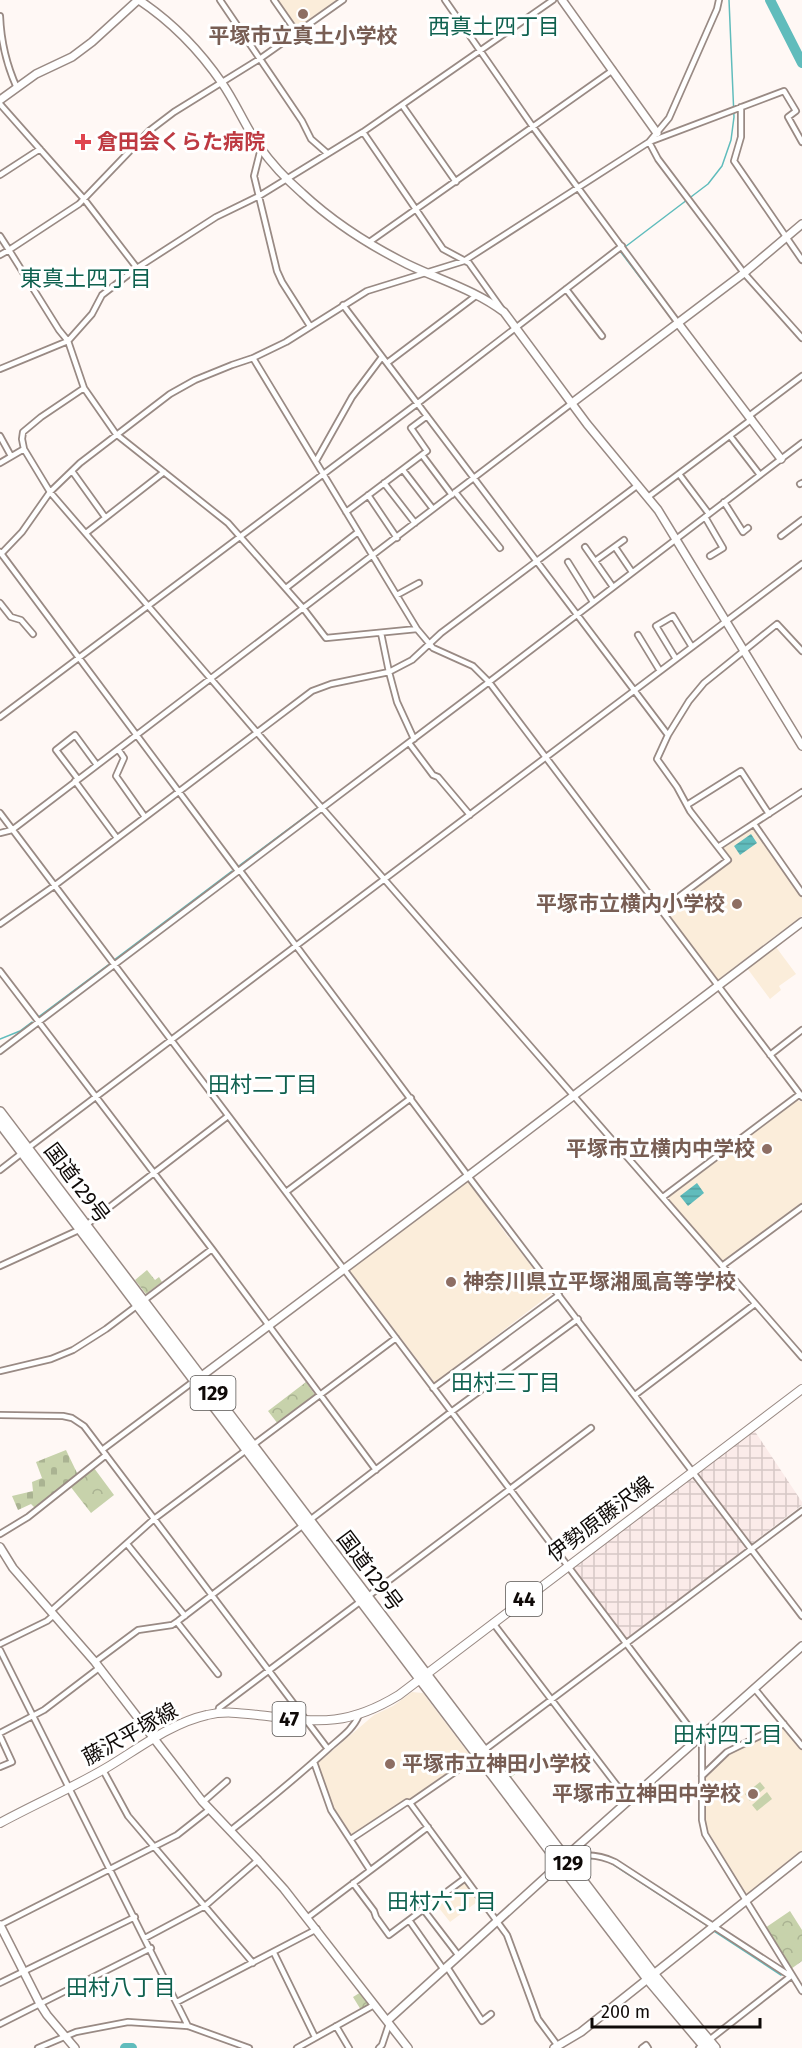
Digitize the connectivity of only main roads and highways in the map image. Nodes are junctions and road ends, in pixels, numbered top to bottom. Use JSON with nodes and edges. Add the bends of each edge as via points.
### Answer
{"nodes":[{"id":1,"x":0,"y":1112,"type":"edge"},
{"id":2,"x":0,"y":1123,"type":"edge"},
{"id":3,"x":25,"y":1150,"type":"junction"},
{"id":4,"x":802,"y":1389,"type":"edge"},
{"id":5,"x":423,"y":1677,"type":"junction"},
{"id":6,"x":0,"y":1822,"type":"edge"},
{"id":7,"x":706,"y":2046,"type":"edge"}],
"edges":[{"from":1,"to":3,"type":"highway","name":"国道129号","number":"129"},
{"from":2,"to":3,"type":"highway","name":"国道129号","number":"129"},
{"from":3,"to":5,"type":"highway","name":"国道129号","number":"129"},
{"from":4,"to":5,"type":"main road","name":"伊勢原藤沢線","number":"44"},
{"from":5,"to":6,"type":"main road","name":"藤沢平塚線","number":"47","via":[[384,1704],[336,1720],[306,1721],[240,1713],[200,1716]]},
{"from":5,"to":7,"type":"highway","name":"国道129号","number":"129"}]}
